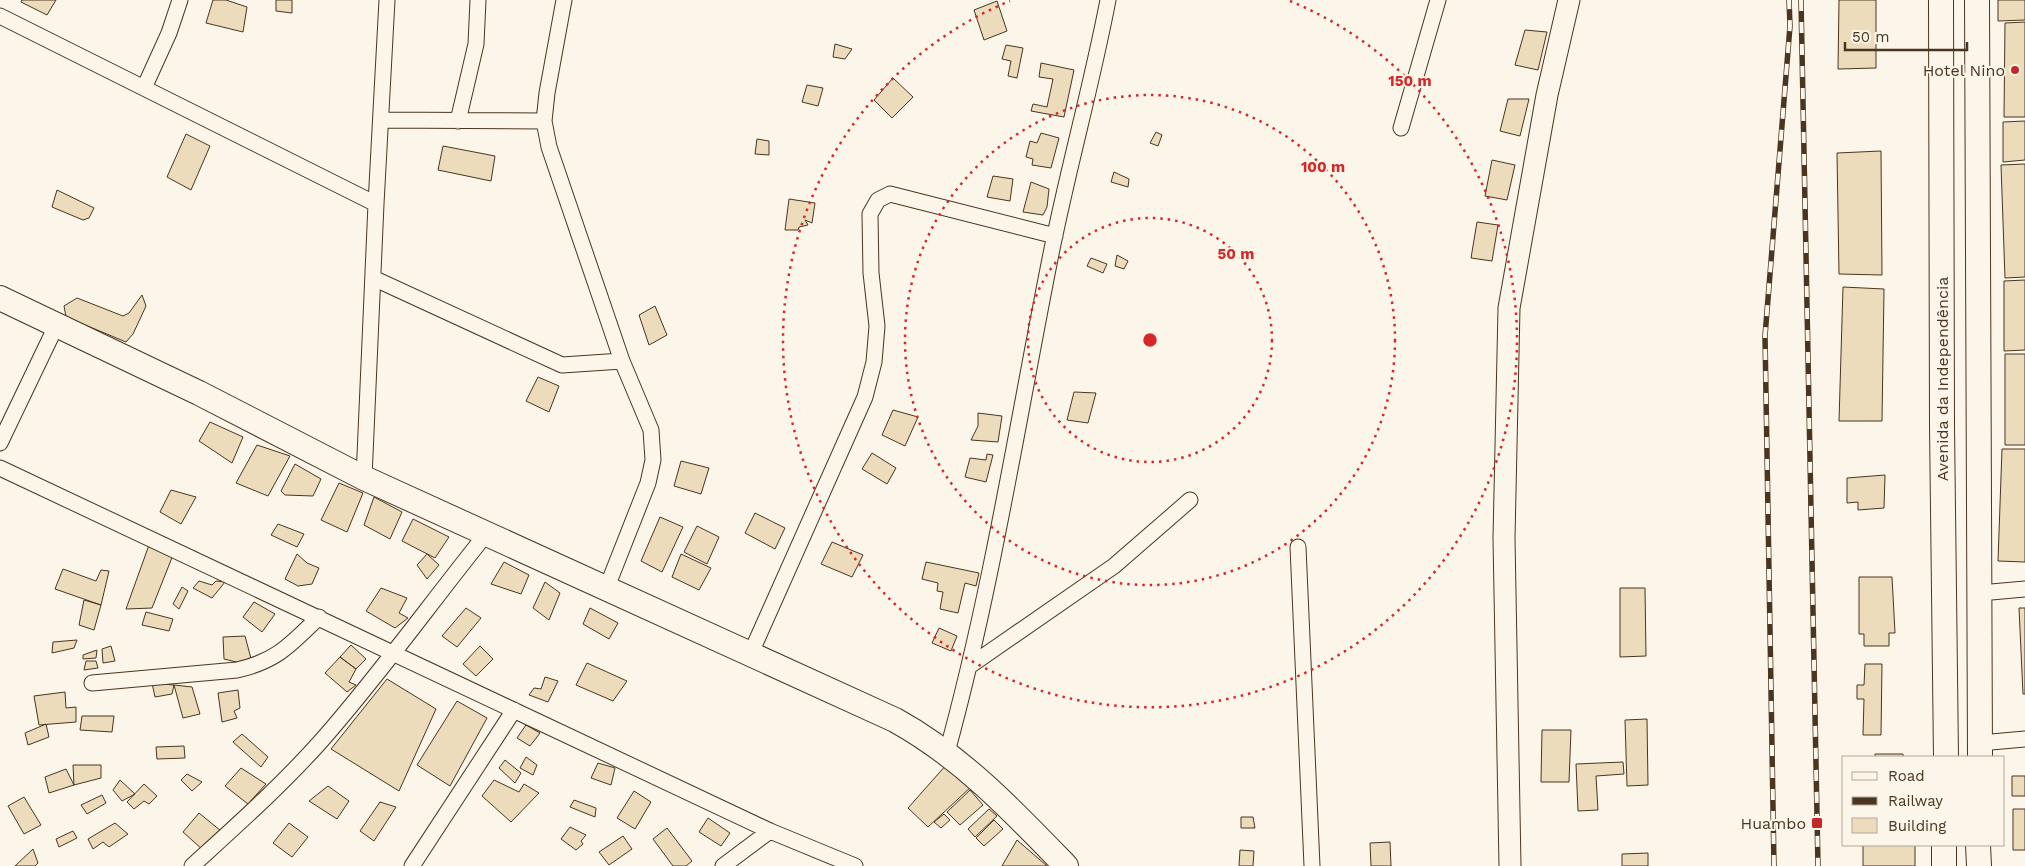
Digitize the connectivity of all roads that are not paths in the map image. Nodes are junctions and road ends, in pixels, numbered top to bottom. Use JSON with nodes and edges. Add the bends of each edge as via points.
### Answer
{"nodes":[{"id":1,"x":180,"y":0,"type":"edge"},
{"id":2,"x":387,"y":0,"type":"edge"},
{"id":3,"x":478,"y":0,"type":"edge"},
{"id":4,"x":564,"y":0,"type":"edge"},
{"id":5,"x":1108,"y":0,"type":"edge"},
{"id":6,"x":1438,"y":0,"type":"edge"},
{"id":7,"x":1569,"y":0,"type":"edge"},
{"id":8,"x":1941,"y":0,"type":"edge"},
{"id":9,"x":1977,"y":0,"type":"edge"},
{"id":10,"x":0,"y":16,"type":"edge"},
{"id":11,"x":1977,"y":85,"type":"junction"},
{"id":12,"x":1940,"y":87,"type":"junction"},
{"id":13,"x":144,"y":88,"type":"junction"},
{"id":14,"x":381,"y":120,"type":"junction"},
{"id":15,"x":458,"y":121,"type":"junction"},
{"id":16,"x":544,"y":121,"type":"junction"},
{"id":17,"x":1401,"y":128,"type":"dead end"},
{"id":18,"x":376,"y":204,"type":"junction"},
{"id":19,"x":1056,"y":236,"type":"junction"},
{"id":20,"x":373,"y":278,"type":"junction"},
{"id":21,"x":0,"y":298,"type":"edge"},
{"id":22,"x":57,"y":324,"type":"junction"},
{"id":23,"x":622,"y":360,"type":"junction"},
{"id":24,"x":1979,"y":424,"type":"junction"},
{"id":25,"x":1942,"y":426,"type":"junction"},
{"id":26,"x":0,"y":443,"type":"edge"},
{"id":27,"x":0,"y":468,"type":"edge"},
{"id":28,"x":364,"y":478,"type":"junction"},
{"id":29,"x":1190,"y":500,"type":"dead end"},
{"id":30,"x":488,"y":533,"type":"junction"},
{"id":31,"x":1298,"y":547,"type":"dead end"},
{"id":32,"x":607,"y":587,"type":"junction"},
{"id":33,"x":2025,"y":589,"type":"edge"},
{"id":34,"x":1980,"y":593,"type":"junction"},
{"id":35,"x":319,"y":617,"type":"junction"},
{"id":36,"x":393,"y":654,"type":"junction"},
{"id":37,"x":750,"y":655,"type":"junction"},
{"id":38,"x":971,"y":665,"type":"junction"},
{"id":39,"x":92,"y":683,"type":"dead end"},
{"id":40,"x":514,"y":710,"type":"junction"},
{"id":41,"x":2025,"y":739,"type":"edge"},
{"id":42,"x":1980,"y":750,"type":"edge"},
{"id":43,"x":947,"y":752,"type":"junction"},
{"id":44,"x":1946,"y":756,"type":"edge"},
{"id":45,"x":770,"y":831,"type":"junction"},
{"id":46,"x":1944,"y":846,"type":"edge"},
{"id":47,"x":1978,"y":846,"type":"edge"},
{"id":48,"x":192,"y":866,"type":"edge"},
{"id":49,"x":412,"y":866,"type":"edge"},
{"id":50,"x":723,"y":866,"type":"edge"},
{"id":51,"x":855,"y":866,"type":"edge"},
{"id":52,"x":1066,"y":866,"type":"edge"},
{"id":53,"x":1312,"y":866,"type":"edge"},
{"id":54,"x":1510,"y":866,"type":"edge"},
{"id":55,"x":1944,"y":866,"type":"edge"},
{"id":56,"x":1979,"y":866,"type":"edge"}],
"edges":[{"from":1,"to":13,"type":"street"},
{"from":2,"to":14,"type":"street"},
{"from":3,"to":15,"type":"street","via":[[476,44]]},
{"from":4,"to":16,"type":"street"},
{"from":5,"to":19,"type":"street"},
{"from":6,"to":17,"type":"street"},
{"from":7,"to":54,"type":"street","via":[[1547,95],[1509,308],[1504,538]]},
{"from":8,"to":12,"type":"main road","name":"Avenida da Independência"},
{"from":9,"to":11,"type":"main road"},
{"from":10,"to":13,"type":"street"},
{"from":11,"to":12,"type":"main road"},
{"from":11,"to":24,"type":"main road"},
{"from":12,"to":25,"type":"main road","name":"Avenida da Independência"},
{"from":13,"to":18,"type":"street"},
{"from":14,"to":15,"type":"street"},
{"from":14,"to":18,"type":"street"},
{"from":15,"to":16,"type":"street"},
{"from":16,"to":23,"type":"street","via":[[549,147]]},
{"from":18,"to":20,"type":"street"},
{"from":19,"to":37,"type":"street","via":[[890,194],[878,200],[870,214],[877,326],[874,362],[865,397]]},
{"from":19,"to":38,"type":"street"},
{"from":20,"to":23,"type":"street","via":[[562,365]]},
{"from":20,"to":28,"type":"street"},
{"from":21,"to":22,"type":"main road"},
{"from":22,"to":26,"type":"street"},
{"from":22,"to":28,"type":"main road"},
{"from":23,"to":32,"type":"street","via":[[650,430],[653,460],[648,484]]},
{"from":24,"to":25,"type":"main road"},
{"from":24,"to":34,"type":"main road"},
{"from":25,"to":44,"type":"main road","name":"Avenida da Independência"},
{"from":27,"to":35,"type":"street"},
{"from":28,"to":30,"type":"main road"},
{"from":29,"to":38,"type":"street","via":[[1114,566]]},
{"from":30,"to":32,"type":"main road"},
{"from":30,"to":36,"type":"street"},
{"from":31,"to":53,"type":"street"},
{"from":32,"to":37,"type":"main road"},
{"from":33,"to":34,"type":"street"},
{"from":34,"to":42,"type":"main road"},
{"from":35,"to":36,"type":"street"},
{"from":35,"to":39,"type":"street","via":[[281,653],[258,665],[237,670]]},
{"from":36,"to":40,"type":"street"},
{"from":36,"to":48,"type":"street","via":[[322,740]]},
{"from":37,"to":43,"type":"main road","via":[[895,720]]},
{"from":38,"to":43,"type":"street"},
{"from":40,"to":45,"type":"street"},
{"from":40,"to":49,"type":"street"},
{"from":41,"to":42,"type":"street"},
{"from":43,"to":52,"type":"main road","via":[[1005,802]]},
{"from":45,"to":50,"type":"street"},
{"from":45,"to":51,"type":"street"},
{"from":46,"to":55,"type":"main road"},
{"from":47,"to":56,"type":"main road"}]}
